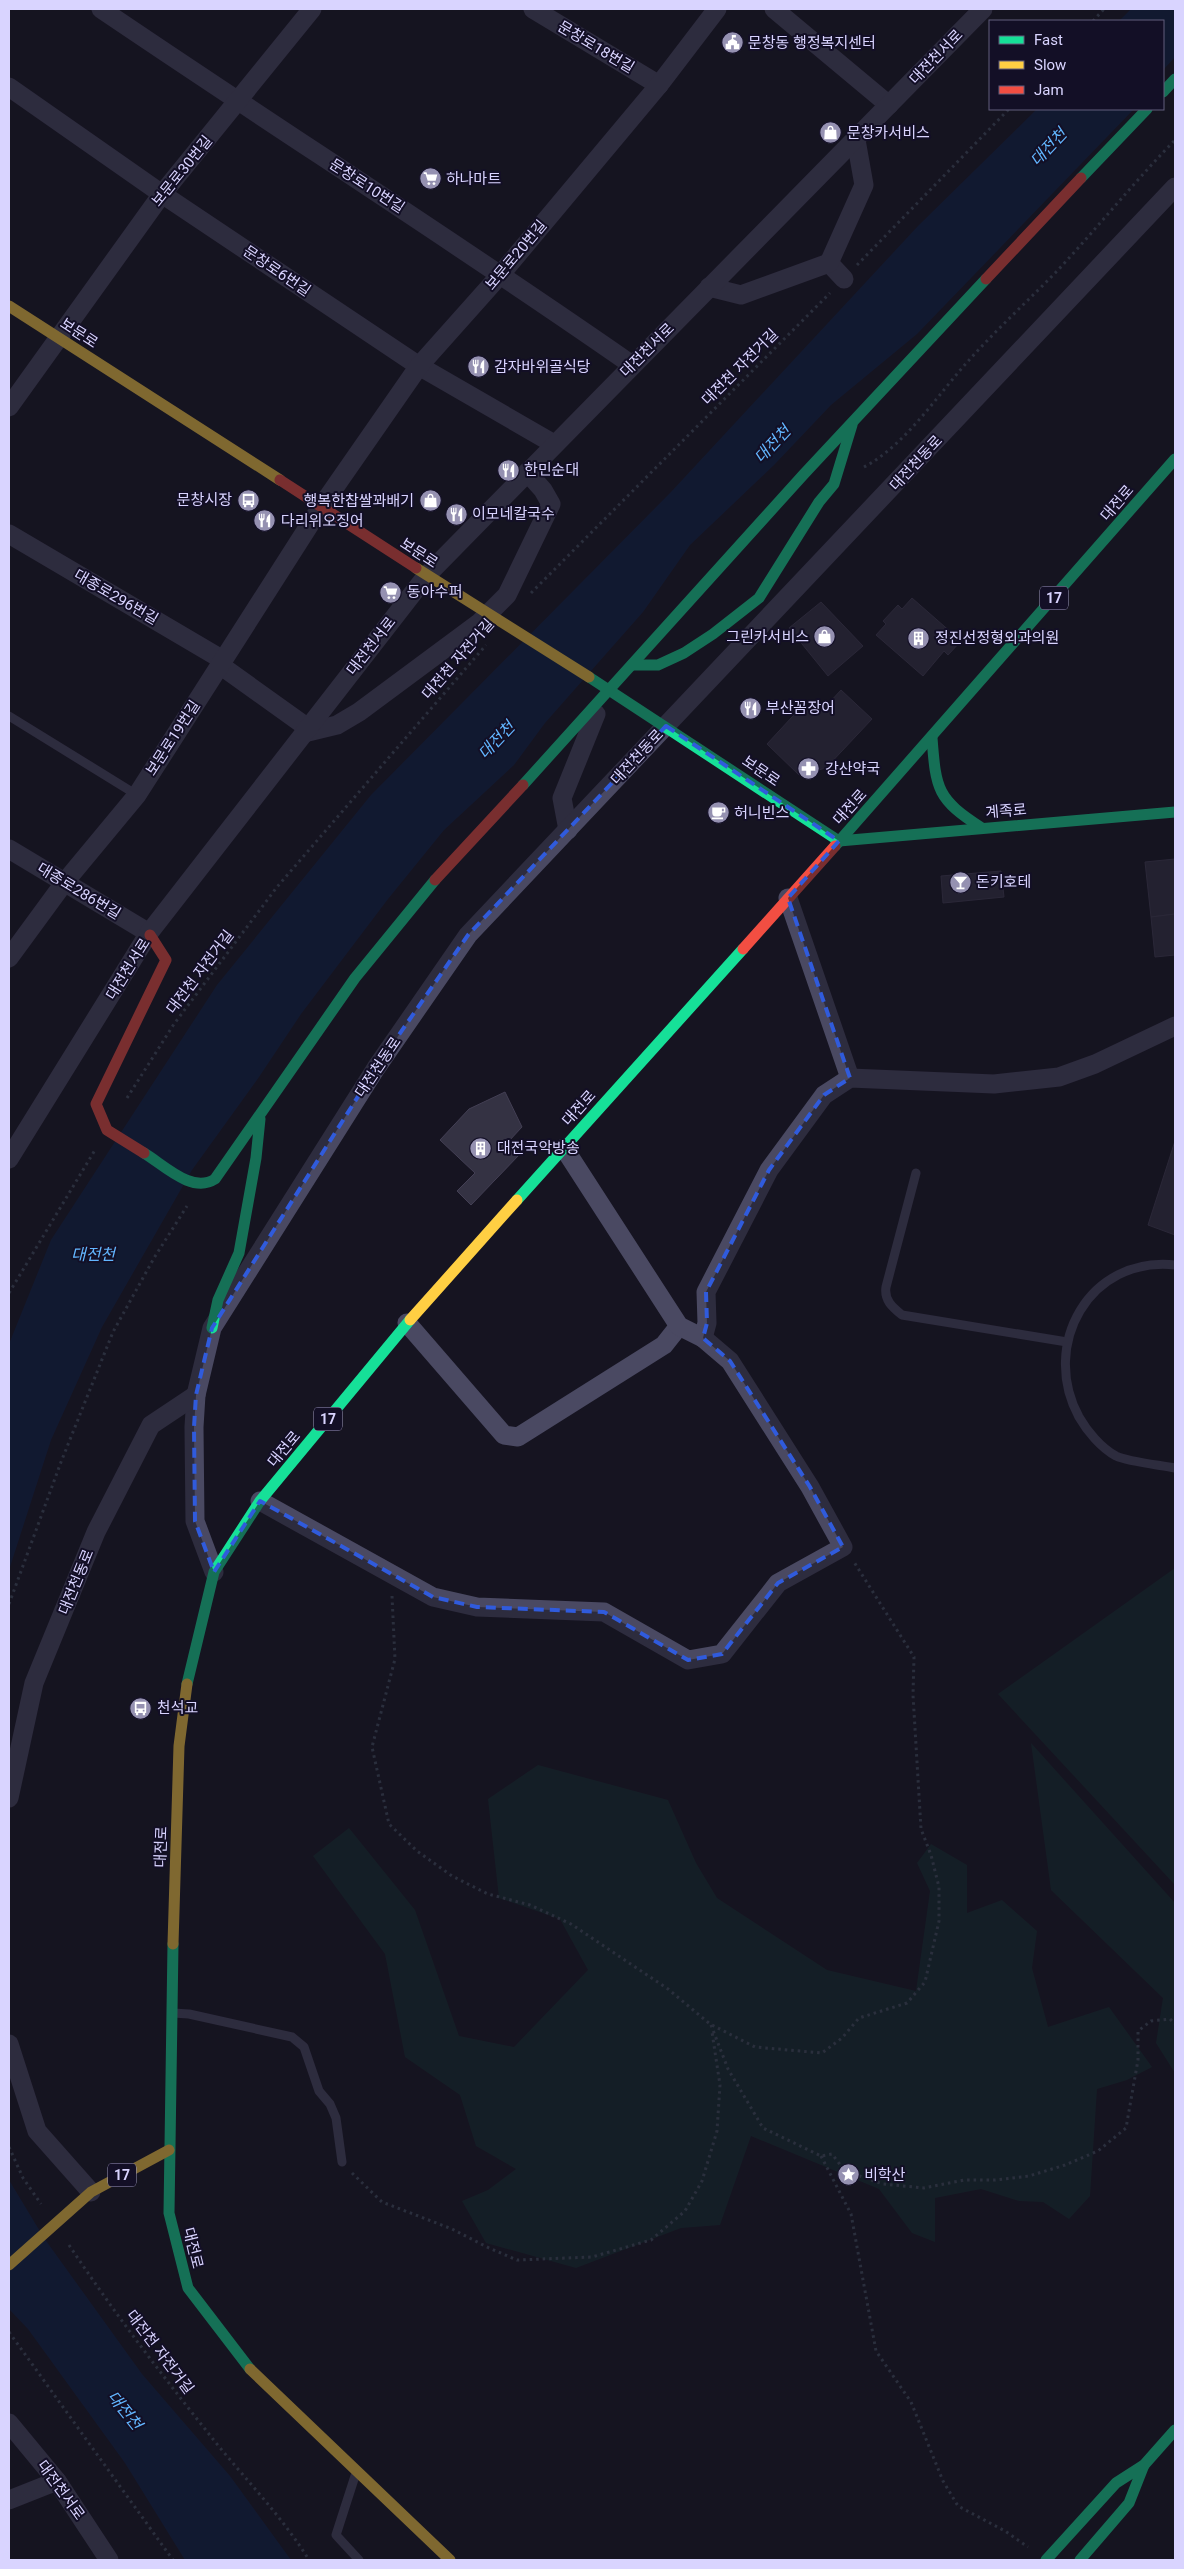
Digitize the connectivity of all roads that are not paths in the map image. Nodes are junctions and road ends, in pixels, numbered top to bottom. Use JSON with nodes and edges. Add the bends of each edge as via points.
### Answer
{"nodes":[{"id":1,"x":101,"y":9,"type":"edge"},
{"id":2,"x":312,"y":9,"type":"edge"},
{"id":3,"x":532,"y":9,"type":"edge"},
{"id":4,"x":717,"y":9,"type":"edge"},
{"id":5,"x":774,"y":9,"type":"edge"},
{"id":6,"x":983,"y":9,"type":"edge"},
{"id":7,"x":1175,"y":79,"type":"edge"},
{"id":8,"x":658,"y":85,"type":"junction"},
{"id":9,"x":9,"y":87,"type":"edge"},
{"id":10,"x":1164,"y":91,"type":"edge"},
{"id":11,"x":238,"y":102,"type":"junction"},
{"id":12,"x":889,"y":105,"type":"junction"},
{"id":13,"x":1146,"y":110,"type":"edge"},
{"id":14,"x":856,"y":140,"type":"junction"},
{"id":15,"x":1175,"y":187,"type":"edge"},
{"id":16,"x":162,"y":194,"type":"junction"},
{"id":17,"x":829,"y":263,"type":"junction"},
{"id":18,"x":501,"y":274,"type":"junction"},
{"id":19,"x":844,"y":279,"type":"road end"},
{"id":20,"x":709,"y":288,"type":"junction"},
{"id":21,"x":9,"y":306,"type":"edge"},
{"id":22,"x":60,"y":339,"type":"junction"},
{"id":23,"x":632,"y":365,"type":"junction"},
{"id":24,"x":419,"y":366,"type":"junction"},
{"id":25,"x":9,"y":407,"type":"edge"},
{"id":26,"x":855,"y":417,"type":"junction"},
{"id":27,"x":554,"y":444,"type":"junction"},
{"id":28,"x":1175,"y":459,"type":"edge"},
{"id":29,"x":526,"y":472,"type":"junction"},
{"id":30,"x":322,"y":507,"type":"junction"},
{"id":31,"x":9,"y":534,"type":"edge"},
{"id":32,"x":433,"y":579,"type":"junction"},
{"id":33,"x":759,"y":598,"type":"junction"},
{"id":34,"x":774,"y":612,"type":"junction"},
{"id":35,"x":222,"y":663,"type":"junction"},
{"id":36,"x":632,"y":666,"type":"junction"},
{"id":37,"x":601,"y":701,"type":"junction"},
{"id":38,"x":9,"y":716,"type":"edge"},
{"id":39,"x":666,"y":726,"type":"junction"},
{"id":40,"x":306,"y":730,"type":"junction"},
{"id":41,"x":932,"y":738,"type":"junction"},
{"id":42,"x":136,"y":795,"type":"junction"},
{"id":43,"x":1175,"y":812,"type":"edge"},
{"id":44,"x":982,"y":828,"type":"junction"},
{"id":45,"x":568,"y":830,"type":"junction"},
{"id":46,"x":839,"y":841,"type":"junction"},
{"id":47,"x":9,"y":849,"type":"edge"},
{"id":48,"x":64,"y":882,"type":"junction"},
{"id":49,"x":788,"y":898,"type":"junction"},
{"id":50,"x":150,"y":934,"type":"junction"},
{"id":51,"x":9,"y":958,"type":"edge"},
{"id":52,"x":1175,"y":1026,"type":"edge"},
{"id":53,"x":850,"y":1078,"type":"junction"},
{"id":54,"x":260,"y":1116,"type":"junction"},
{"id":55,"x":564,"y":1148,"type":"junction"},
{"id":56,"x":9,"y":1159,"type":"edge"},
{"id":57,"x":916,"y":1173,"type":"dead end"},
{"id":58,"x":1175,"y":1265,"type":"edge"},
{"id":59,"x":407,"y":1323,"type":"junction"},
{"id":60,"x":679,"y":1326,"type":"junction"},
{"id":61,"x":212,"y":1328,"type":"junction"},
{"id":62,"x":703,"y":1338,"type":"junction"},
{"id":63,"x":1066,"y":1342,"type":"junction"},
{"id":64,"x":196,"y":1395,"type":"junction"},
{"id":65,"x":1175,"y":1468,"type":"edge"},
{"id":66,"x":260,"y":1501,"type":"junction"},
{"id":67,"x":214,"y":1572,"type":"junction"},
{"id":68,"x":9,"y":1798,"type":"edge"},
{"id":69,"x":171,"y":2012,"type":"junction"},
{"id":70,"x":9,"y":2044,"type":"edge"},
{"id":71,"x":169,"y":2150,"type":"junction"},
{"id":72,"x":342,"y":2162,"type":"road end"},
{"id":73,"x":91,"y":2192,"type":"junction"},
{"id":74,"x":9,"y":2265,"type":"edge"},
{"id":75,"x":9,"y":2423,"type":"edge"},
{"id":76,"x":1175,"y":2430,"type":"edge"},
{"id":77,"x":1144,"y":2465,"type":"junction"},
{"id":78,"x":357,"y":2471,"type":"junction"},
{"id":79,"x":57,"y":2481,"type":"junction"},
{"id":80,"x":9,"y":2500,"type":"edge"},
{"id":81,"x":109,"y":2560,"type":"edge"},
{"id":82,"x":359,"y":2560,"type":"edge"},
{"id":83,"x":450,"y":2560,"type":"edge"},
{"id":84,"x":1046,"y":2560,"type":"edge"},
{"id":85,"x":1080,"y":2560,"type":"edge"}],
"edges":[{"from":1,"to":11,"type":"street","name":"문창로10번길"},
{"from":2,"to":11,"type":"street","name":"보문로30번길"},
{"from":3,"to":8,"type":"street","name":"문창로18번길"},
{"from":4,"to":8,"type":"street","name":"보문로20번길"},
{"from":5,"to":12,"type":"street"},
{"from":6,"to":12,"type":"street","name":"대전천서로"},
{"from":7,"to":10,"type":"main road"},
{"from":8,"to":18,"type":"street","name":"보문로20번길"},
{"from":9,"to":16,"type":"street","name":"문창로6번길"},
{"from":11,"to":16,"type":"street","name":"보문로30번길"},
{"from":11,"to":18,"type":"street","name":"문창로10번길"},
{"from":12,"to":14,"type":"street","name":"대전천서로"},
{"from":13,"to":26,"type":"main road"},
{"from":14,"to":17,"type":"street","via":[[864,185]]},
{"from":14,"to":20,"type":"street","name":"대전천서로"},
{"from":15,"to":34,"type":"street","name":"대전천동로"},
{"from":16,"to":22,"type":"street","name":"보문로30번길"},
{"from":16,"to":24,"type":"street","name":"문창로6번길"},
{"from":17,"to":19,"type":"street"},
{"from":17,"to":20,"type":"street","via":[[741,295]]},
{"from":18,"to":23,"type":"street","name":"문창로10번길"},
{"from":18,"to":24,"type":"street","name":"보문로20번길"},
{"from":20,"to":23,"type":"street","name":"대전천서로"},
{"from":21,"to":22,"type":"main road","name":"보문로"},
{"from":22,"to":25,"type":"street","name":"보문로30번길"},
{"from":22,"to":30,"type":"main road","name":"보문로"},
{"from":23,"to":27,"type":"street","name":"대전천서로"},
{"from":24,"to":27,"type":"street","name":"문창로6번길"},
{"from":24,"to":30,"type":"street","name":"보문로20번길"},
{"from":26,"to":33,"type":"main road","via":[[834,484],[819,502]]},
{"from":26,"to":36,"type":"main road"},
{"from":27,"to":29,"type":"street","name":"대전천서로"},
{"from":28,"to":41,"type":"main road","name":"대전로","number":"17"},
{"from":29,"to":32,"type":"street","name":"대전천서로"},
{"from":29,"to":40,"type":"street","via":[[551,504],[507,595],[479,624],[359,712],[337,724]]},
{"from":30,"to":32,"type":"main road","name":"보문로"},
{"from":30,"to":35,"type":"street","name":"보문로19번길"},
{"from":31,"to":35,"type":"street","name":"대종로296번길"},
{"from":32,"to":39,"type":"main road","name":"보문로"},
{"from":32,"to":40,"type":"street","name":"대전천서로"},
{"from":33,"to":34,"type":"street"},
{"from":33,"to":36,"type":"main road","via":[[684,653],[658,666]]},
{"from":34,"to":39,"type":"street","name":"대전천동로"},
{"from":35,"to":40,"type":"street","name":"대종로296번길"},
{"from":35,"to":42,"type":"street","name":"보문로19번길"},
{"from":36,"to":37,"type":"main road"},
{"from":37,"to":45,"type":"street","via":[[562,798]]},
{"from":37,"to":54,"type":"main road","via":[[465,846],[399,922]]},
{"from":38,"to":42,"type":"lane"},
{"from":39,"to":45,"type":"street","name":"대전천동로"},
{"from":39,"to":46,"type":"main road","name":"보문로"},
{"from":40,"to":50,"type":"street","name":"대전천서로"},
{"from":41,"to":44,"type":"main road","via":[[935,786],[951,809]]},
{"from":41,"to":46,"type":"main road","name":"대전로","number":"17"},
{"from":42,"to":48,"type":"street","name":"보문로19번길"},
{"from":43,"to":44,"type":"main road","name":"계족로"},
{"from":44,"to":46,"type":"main road","name":"계족로"},
{"from":45,"to":61,"type":"street","name":"대전천동로","via":[[468,935],[376,1068]]},
{"from":46,"to":49,"type":"main road","name":"대전로","number":"17"},
{"from":47,"to":48,"type":"street","name":"대종로286번길"},
{"from":48,"to":50,"type":"street","name":"대종로286번길"},
{"from":48,"to":51,"type":"street","name":"보문로19번길"},
{"from":49,"to":53,"type":"street"},
{"from":49,"to":55,"type":"main road","name":"대전로","number":"17"},
{"from":50,"to":54,"type":"main road","via":[[166,960],[98,1097],[96,1104],[111,1132],[194,1184],[209,1184],[217,1178]]},
{"from":50,"to":56,"type":"street","name":"대전천서로"},
{"from":52,"to":53,"type":"street","via":[[1059,1078],[994,1084]]},
{"from":53,"to":62,"type":"street","via":[[824,1095],[769,1170],[706,1292],[708,1323]]},
{"from":54,"to":61,"type":"main road","via":[[247,1218],[239,1253],[218,1300]]},
{"from":55,"to":59,"type":"main road","name":"대전로","number":"17"},
{"from":55,"to":60,"type":"street"},
{"from":57,"to":63,"type":"lane","via":[[886,1287],[885,1296],[893,1308],[902,1315]]},
{"from":58,"to":63,"type":"lane","via":[[1159,1264],[1127,1270],[1099,1287],[1078,1313]]},
{"from":59,"to":60,"type":"street","via":[[504,1434],[518,1437],[664,1345]]},
{"from":59,"to":66,"type":"main road","name":"대전로","number":"17"},
{"from":60,"to":62,"type":"street"},
{"from":61,"to":64,"type":"street","name":"대전천동로"},
{"from":62,"to":66,"type":"street","via":[[730,1361],[810,1487],[843,1547],[778,1584],[722,1654],[688,1660],[604,1612],[477,1607],[433,1597]]},
{"from":63,"to":65,"type":"lane","via":[[1070,1401],[1087,1431],[1116,1456]]},
{"from":64,"to":67,"type":"street","name":"대전천동로","via":[[195,1522]]},
{"from":64,"to":68,"type":"street","name":"대전천동로","via":[[151,1425],[96,1532],[34,1683]]},
{"from":66,"to":67,"type":"main road","name":"대전로","number":"17"},
{"from":67,"to":69,"type":"main road","name":"대전로","number":"17","via":[[188,1672],[179,1746]]},
{"from":69,"to":71,"type":"main road","name":"대전로","number":"17"},
{"from":69,"to":72,"type":"lane","via":[[292,2037],[304,2048],[319,2091],[336,2118]]},
{"from":70,"to":73,"type":"street","via":[[37,2131]]},
{"from":71,"to":73,"type":"main road","number":"17"},
{"from":71,"to":78,"type":"main road","name":"대전로","via":[[169,2213],[188,2288],[248,2367]]},
{"from":73,"to":74,"type":"main road","number":"17"},
{"from":75,"to":79,"type":"street","name":"대전천서로"},
{"from":76,"to":77,"type":"main road"},
{"from":77,"to":84,"type":"main road","via":[[1116,2483]]},
{"from":77,"to":85,"type":"main road","via":[[1129,2503]]},
{"from":78,"to":82,"type":"lane","via":[[336,2535]]},
{"from":78,"to":83,"type":"main road","name":"대전로"},
{"from":79,"to":80,"type":"street"},
{"from":79,"to":81,"type":"street","name":"대전천서로"}]}
